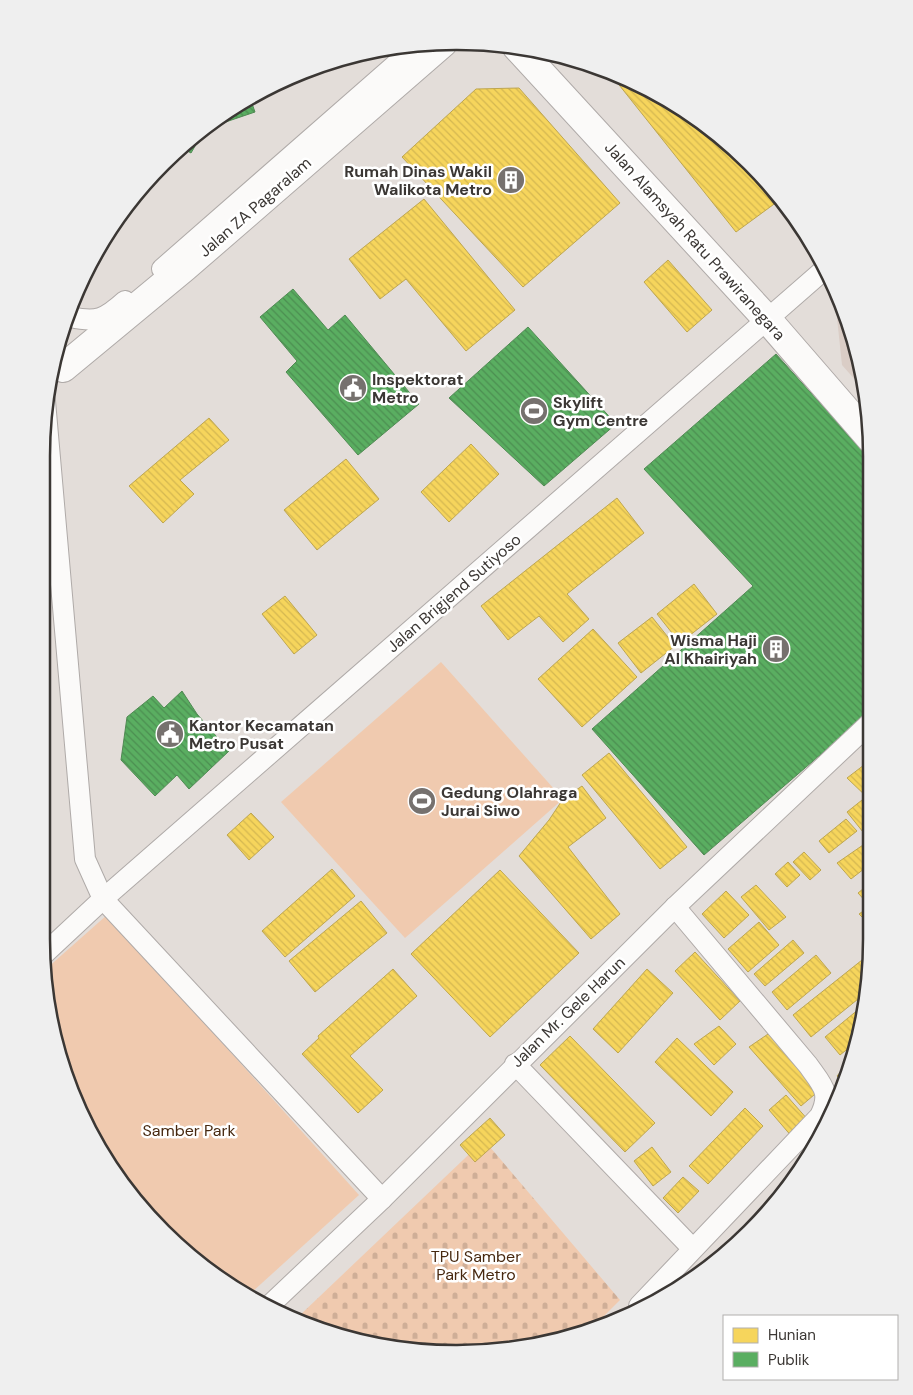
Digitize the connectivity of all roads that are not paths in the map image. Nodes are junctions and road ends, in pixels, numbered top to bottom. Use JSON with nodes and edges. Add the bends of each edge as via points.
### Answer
{"nodes":[{"id":1,"x":434,"y":51,"type":"edge"},
{"id":2,"x":409,"y":53,"type":"edge"},
{"id":3,"x":525,"y":56,"type":"edge"},
{"id":4,"x":819,"y":274,"type":"edge"},
{"id":5,"x":75,"y":318,"type":"edge"},
{"id":6,"x":767,"y":319,"type":"junction"},
{"id":7,"x":61,"y":363,"type":"edge"},
{"id":8,"x":862,"y":429,"type":"edge"},
{"id":9,"x":50,"y":458,"type":"edge"},
{"id":10,"x":863,"y":731,"type":"edge"},
{"id":11,"x":103,"y":899,"type":"junction"},
{"id":12,"x":676,"y":907,"type":"junction"},
{"id":13,"x":50,"y":948,"type":"edge"},
{"id":14,"x":515,"y":1064,"type":"junction"},
{"id":15,"x":382,"y":1199,"type":"junction"},
{"id":16,"x":692,"y":1248,"type":"junction"},
{"id":17,"x":647,"y":1298,"type":"edge"},
{"id":18,"x":274,"y":1301,"type":"edge"}],
"edges":[{"from":1,"to":7,"type":"main road","name":"Jalan ZA Pagaralam","via":[[186,267]]},
{"from":2,"to":5,"type":"street","via":[[108,316],[90,321]]},
{"from":3,"to":6,"type":"main road","name":"Jalan Alamsyah Ratu Prawiranegara"},
{"from":4,"to":6,"type":"street","name":"Jalan Brigjend Sutiyoso"},
{"from":6,"to":8,"type":"main road","name":"Jalan Alamsyah Ratu Prawiranegara"},
{"from":6,"to":11,"type":"street","name":"Jalan Brigjend Sutiyoso"},
{"from":9,"to":11,"type":"street","via":[[85,859]]},
{"from":10,"to":12,"type":"street","name":"Jalan Mr. Gele Harun"},
{"from":11,"to":13,"type":"street","name":"Jalan Brigjend Sutiyoso"},
{"from":11,"to":15,"type":"street"},
{"from":12,"to":14,"type":"street","name":"Jalan Mr. Gele Harun"},
{"from":12,"to":16,"type":"street","via":[[808,1065],[824,1088],[827,1102],[814,1122]]},
{"from":14,"to":15,"type":"street","name":"Jalan Mr. Gele Harun"},
{"from":14,"to":16,"type":"street"},
{"from":15,"to":18,"type":"street","name":"Jalan Mr. Gele Harun"},
{"from":16,"to":17,"type":"street"}]}
